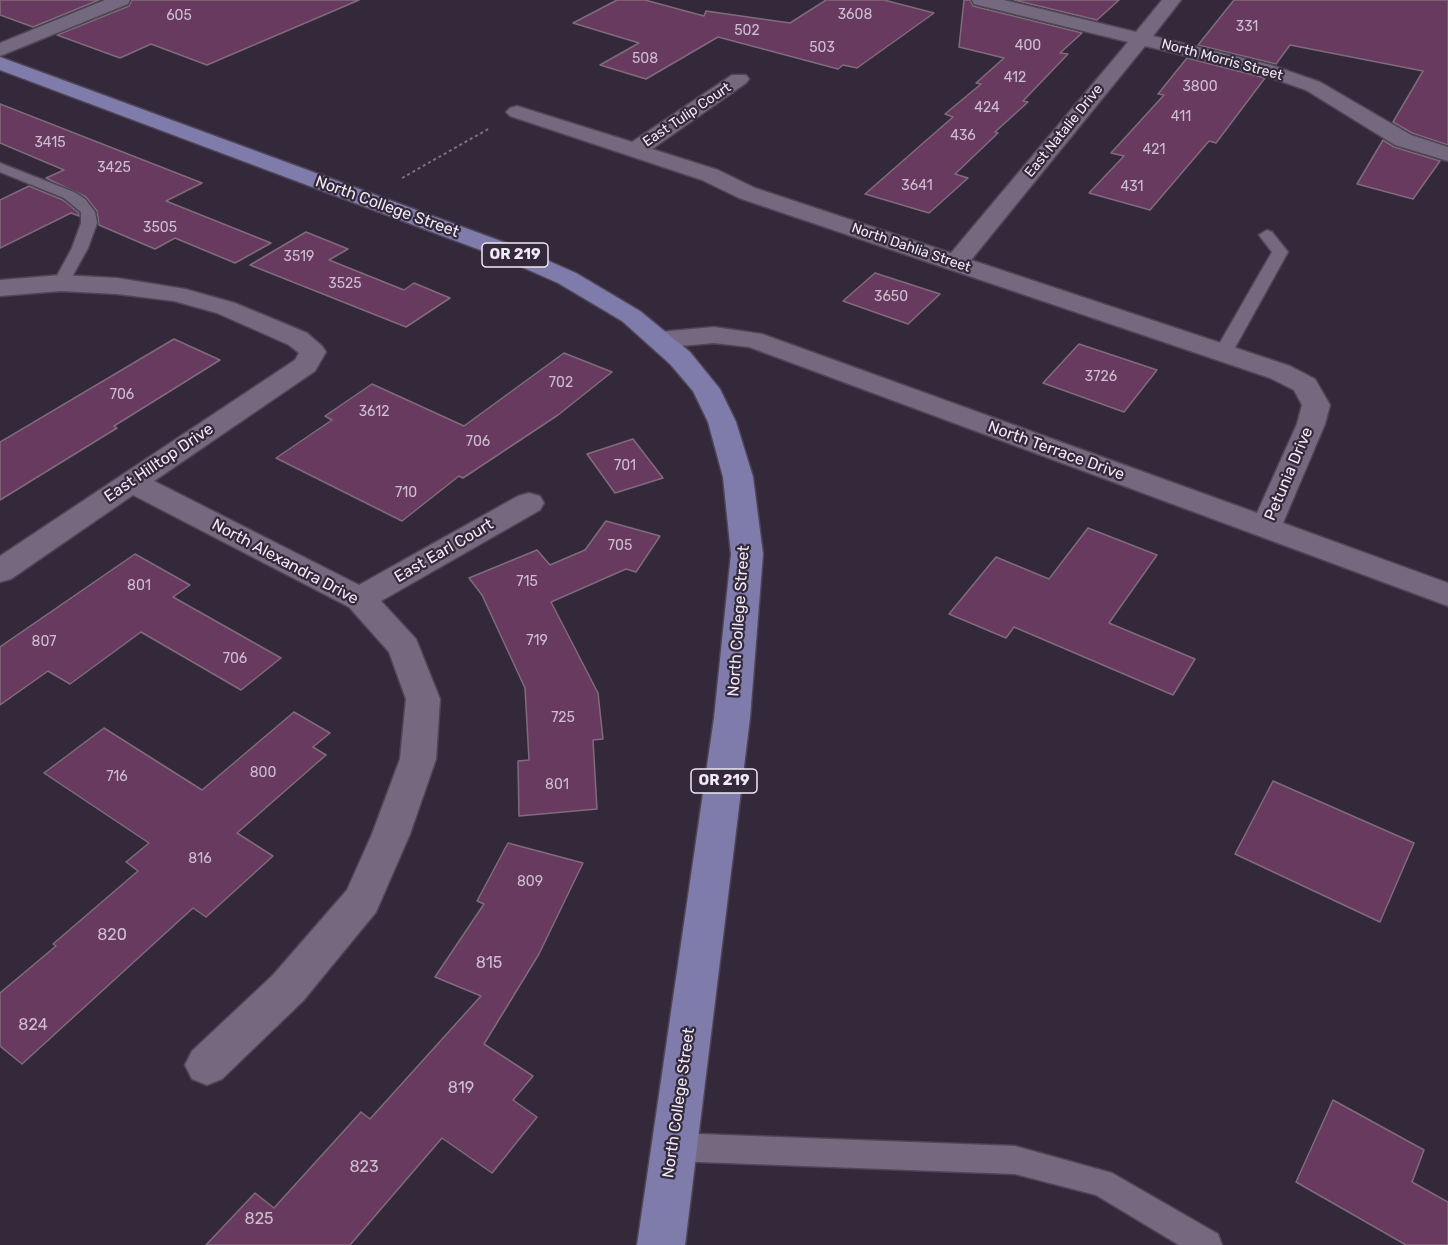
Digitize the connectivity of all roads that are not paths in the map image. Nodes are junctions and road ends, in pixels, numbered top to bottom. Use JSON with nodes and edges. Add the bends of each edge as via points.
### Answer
{"nodes":[{"id":1,"x":121,"y":0,"type":"edge"},
{"id":2,"x":981,"y":0,"type":"edge"},
{"id":3,"x":1172,"y":0,"type":"edge"},
{"id":4,"x":1140,"y":38,"type":"junction"},
{"id":5,"x":0,"y":50,"type":"edge"},
{"id":6,"x":0,"y":63,"type":"edge"},
{"id":7,"x":739,"y":79,"type":"dead end"},
{"id":8,"x":507,"y":118,"type":"road end"},
{"id":9,"x":635,"y":150,"type":"junction"},
{"id":10,"x":1448,"y":154,"type":"edge"},
{"id":11,"x":0,"y":166,"type":"edge"},
{"id":12,"x":1267,"y":235,"type":"dead end"},
{"id":13,"x":956,"y":263,"type":"junction"},
{"id":14,"x":61,"y":283,"type":"junction"},
{"id":15,"x":0,"y":288,"type":"edge"},
{"id":16,"x":659,"y":340,"type":"junction"},
{"id":17,"x":1223,"y":353,"type":"junction"},
{"id":18,"x":1305,"y":386,"type":"joint"},
{"id":19,"x":132,"y":482,"type":"junction"},
{"id":20,"x":529,"y":503,"type":"dead end"},
{"id":21,"x":1265,"y":529,"type":"junction"},
{"id":22,"x":0,"y":571,"type":"edge"},
{"id":23,"x":1448,"y":595,"type":"edge"},
{"id":24,"x":360,"y":599,"type":"junction"},
{"id":25,"x":207,"y":1065,"type":"dead end"},
{"id":26,"x":673,"y":1147,"type":"junction"},
{"id":27,"x":661,"y":1245,"type":"edge"},
{"id":28,"x":1207,"y":1245,"type":"edge"}],
"edges":[{"from":1,"to":5,"type":"street"},
{"from":2,"to":4,"type":"street","name":"North Morris Street"},
{"from":3,"to":4,"type":"street","name":"East Natalie Drive"},
{"from":4,"to":10,"type":"street","name":"North Morris Street","via":[[1264,69],[1313,86],[1403,140]]},
{"from":4,"to":13,"type":"street","name":"East Natalie Drive"},
{"from":6,"to":16,"type":"main road","name":"North College Street","number":"OR 219","via":[[508,252],[608,301]]},
{"from":7,"to":9,"type":"street","name":"East Tulip Court"},
{"from":8,"to":9,"type":"street","name":"North Dahlia Street"},
{"from":9,"to":13,"type":"street","name":"North Dahlia Street","via":[[710,175],[747,193]]},
{"from":11,"to":14,"type":"lane","via":[[69,195],[88,212],[89,223],[80,248]]},
{"from":12,"to":17,"type":"lane","via":[[1280,252]]},
{"from":13,"to":17,"type":"street","name":"North Dahlia Street"},
{"from":14,"to":15,"type":"street"},
{"from":14,"to":19,"type":"street","name":"East Hilltop Drive","via":[[117,286],[186,297],[226,308],[298,339],[313,352],[305,364]]},
{"from":16,"to":21,"type":"street","name":"North Terrace Drive","via":[[714,335],[753,340]]},
{"from":16,"to":26,"type":"main road","name":"North College Street","number":"OR 219","via":[[706,389],[722,422],[738,477],[747,554],[732,718]]},
{"from":17,"to":18,"type":"street","name":"North Dahlia Street","via":[[1280,372]]},
{"from":18,"to":21,"type":"street","name":"Petunia Drive","via":[[1316,405],[1311,424]]},
{"from":19,"to":22,"type":"street","name":"East Hilltop Drive"},
{"from":19,"to":24,"type":"street","name":"North Alexandra Drive"},
{"from":20,"to":24,"type":"street","name":"East Earl Court"},
{"from":21,"to":23,"type":"street","name":"North Terrace Drive"},
{"from":24,"to":25,"type":"street","name":"North Alexandra Drive","via":[[404,647],[423,699],[418,759],[362,900],[288,988]]},
{"from":26,"to":27,"type":"main road","name":"North College Street","number":"OR 219"},
{"from":26,"to":28,"type":"lane","via":[[1015,1160],[1102,1183]]}]}
